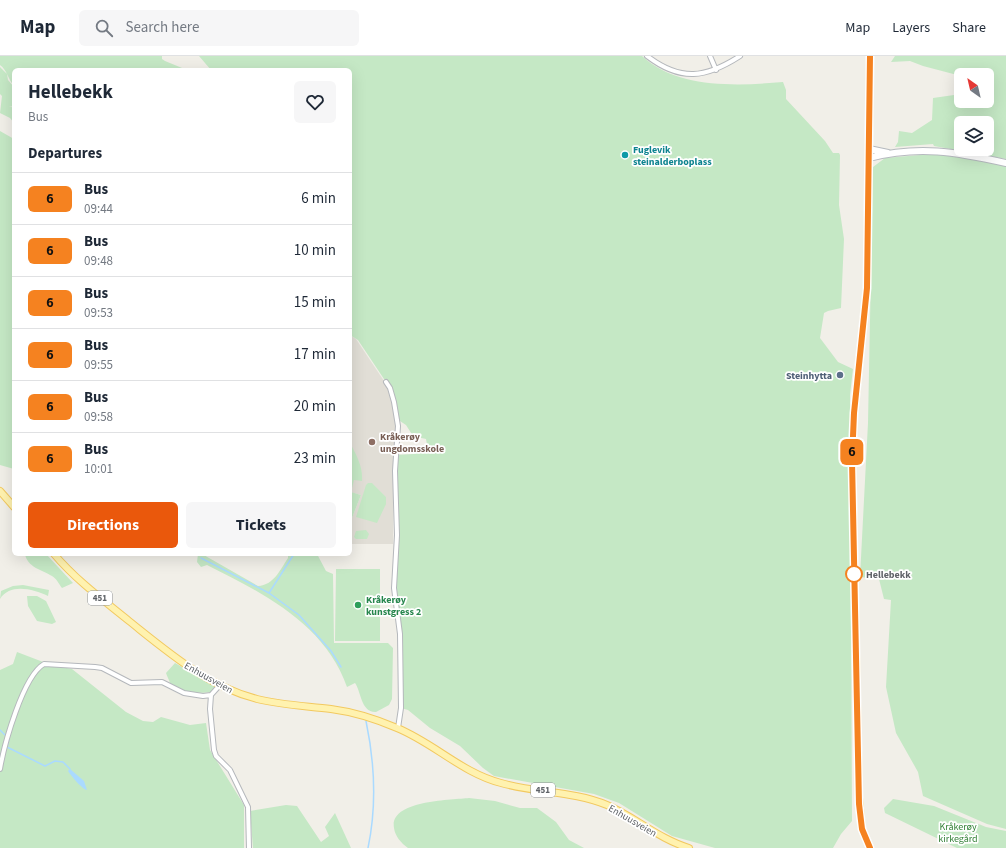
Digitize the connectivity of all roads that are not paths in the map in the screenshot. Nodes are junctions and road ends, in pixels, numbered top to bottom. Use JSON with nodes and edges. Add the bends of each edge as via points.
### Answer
{"nodes":[{"id":1,"x":647,"y":56,"type":"edge"},
{"id":2,"x":710,"y":56,"type":"edge"},
{"id":3,"x":740,"y":56,"type":"edge"},
{"id":4,"x":870,"y":56,"type":"edge"},
{"id":5,"x":716,"y":70,"type":"junction"},
{"id":6,"x":869,"y":149,"type":"junction"},
{"id":7,"x":888,"y":153,"type":"junction"},
{"id":8,"x":869,"y":158,"type":"junction"},
{"id":9,"x":1006,"y":163,"type":"edge"},
{"id":10,"x":386,"y":382,"type":"dead end"},
{"id":11,"x":0,"y":491,"type":"edge"},
{"id":12,"x":12,"y":505,"type":"edge"},
{"id":13,"x":56,"y":556,"type":"edge"},
{"id":14,"x":220,"y":685,"type":"junction"},
{"id":15,"x":211,"y":695,"type":"junction"},
{"id":16,"x":398,"y":728,"type":"junction"},
{"id":17,"x":0,"y":769,"type":"edge"},
{"id":18,"x":249,"y":848,"type":"edge"},
{"id":19,"x":689,"y":848,"type":"edge"},
{"id":20,"x":870,"y":848,"type":"edge"}],
"edges":[{"from":1,"to":5,"type":"street","via":[[683,74],[697,75]]},
{"from":2,"to":5,"type":"street"},
{"from":3,"to":5,"type":"street"},
{"from":4,"to":6,"type":"main road"},
{"from":6,"to":7,"type":"main road"},
{"from":6,"to":8,"type":"main road"},
{"from":7,"to":8,"type":"main road"},
{"from":7,"to":9,"type":"main road","via":[[933,150]]},
{"from":8,"to":20,"type":"main road","via":[[867,288],[854,413],[852,460],[859,804],[862,829]]},
{"from":10,"to":16,"type":"street","via":[[394,402],[398,426],[394,588],[400,634],[401,708]]},
{"from":11,"to":12,"type":"main road"},
{"from":13,"to":14,"type":"main road","name":"Enhuusveien","number":"451","via":[[84,585],[169,652]]},
{"from":14,"to":15,"type":"street"},
{"from":14,"to":16,"type":"main road","name":"Enhuusveien","number":"451","via":[[258,699],[352,713]]},
{"from":15,"to":17,"type":"street","via":[[184,693],[162,682],[131,683],[102,668],[44,664],[38,668],[14,714]]},
{"from":15,"to":18,"type":"street","via":[[214,750],[216,756],[230,770],[248,807]]},
{"from":16,"to":19,"type":"main road","name":"Enhuusveien","number":"451","via":[[482,776],[502,784],[597,801],[620,811],[668,840]]}]}
